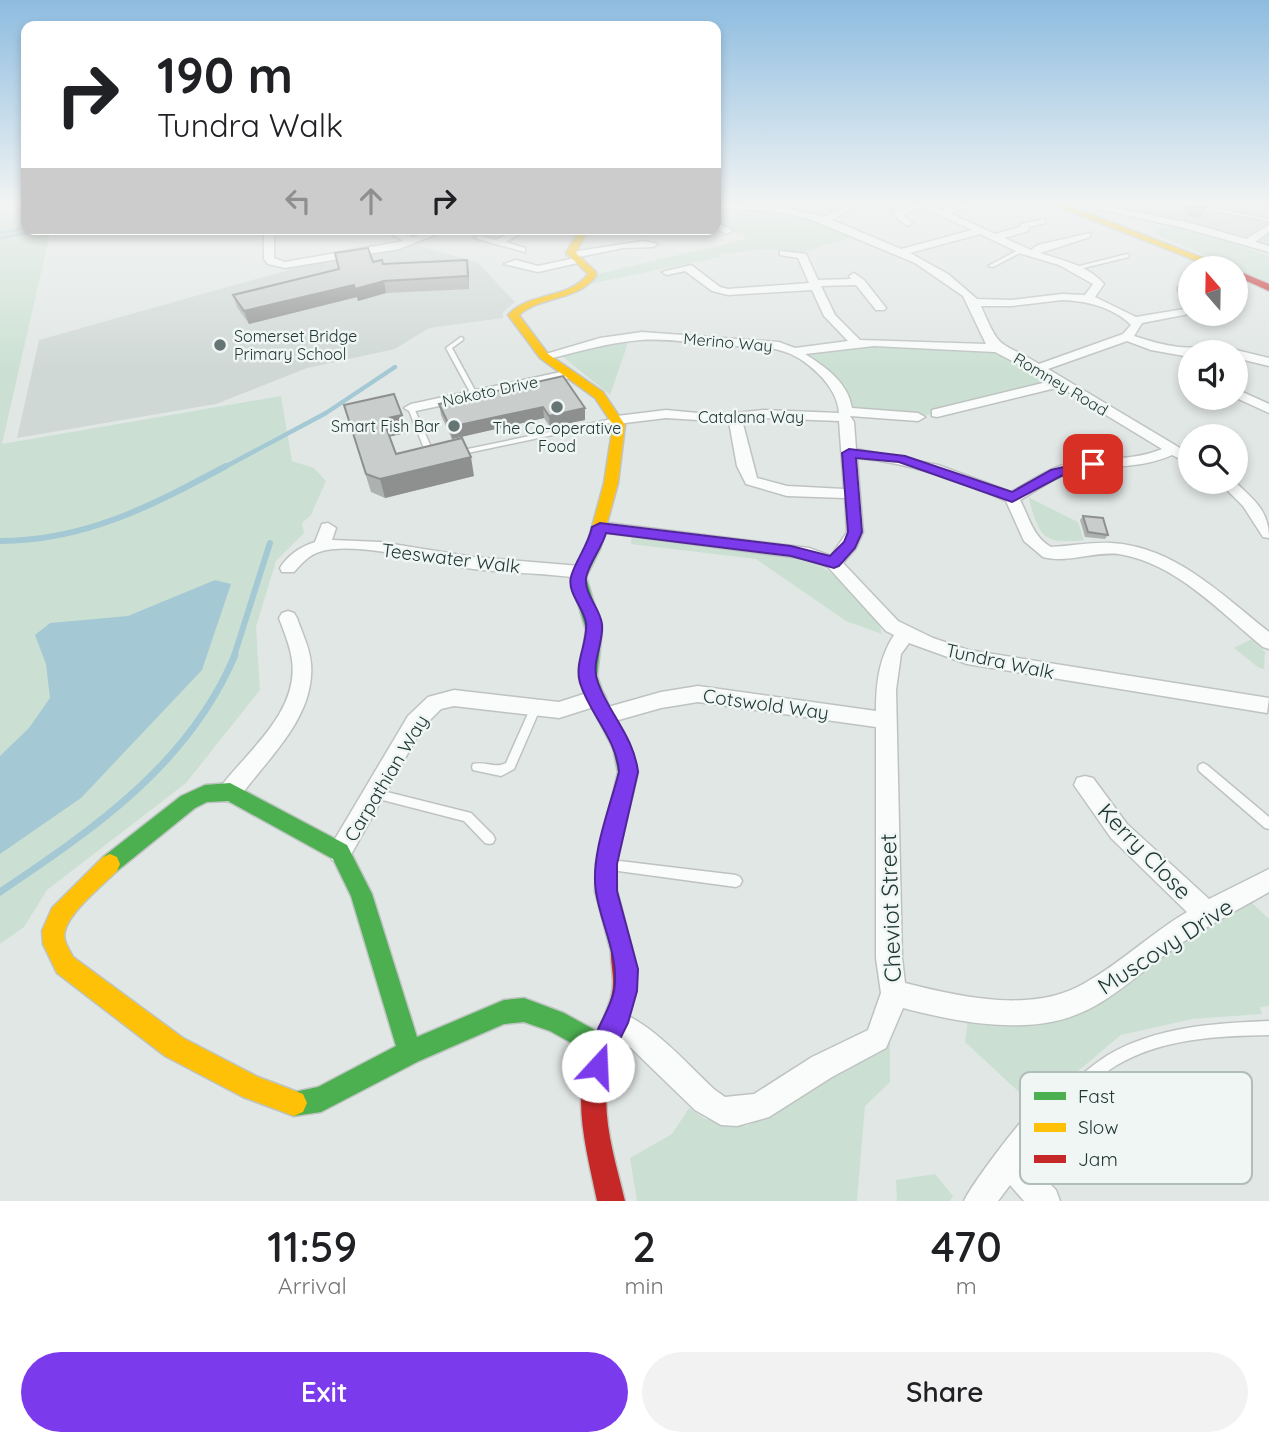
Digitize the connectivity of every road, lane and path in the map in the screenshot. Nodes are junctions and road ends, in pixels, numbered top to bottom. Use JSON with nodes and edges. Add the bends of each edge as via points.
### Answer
{"nodes":[{"id":1,"x":269,"y":258,"type":"edge"},
{"id":2,"x":333,"y":258,"type":"edge"},
{"id":3,"x":575,"y":258,"type":"joint"},
{"id":4,"x":803,"y":258,"type":"edge"},
{"id":5,"x":915,"y":258,"type":"edge"},
{"id":6,"x":1011,"y":258,"type":"edge"},
{"id":7,"x":1045,"y":258,"type":"edge"},
{"id":8,"x":1118,"y":258,"type":"edge"},
{"id":9,"x":509,"y":264,"type":"dead end"},
{"id":10,"x":991,"y":266,"type":"dead end"},
{"id":11,"x":1075,"y":268,"type":"junction"},
{"id":12,"x":667,"y":272,"type":"dead end"},
{"id":13,"x":1248,"y":278,"type":"edge"},
{"id":14,"x":815,"y":285,"type":"junction"},
{"id":15,"x":1269,"y":288,"type":"edge"},
{"id":16,"x":1089,"y":297,"type":"junction"},
{"id":17,"x":975,"y":302,"type":"junction"},
{"id":18,"x":880,"y":308,"type":"dead end"},
{"id":19,"x":1178,"y":314,"type":"edge"},
{"id":20,"x":1136,"y":323,"type":"junction"},
{"id":21,"x":1128,"y":337,"type":"junction"},
{"id":22,"x":461,"y":339,"type":"dead end"},
{"id":23,"x":856,"y":344,"type":"junction"},
{"id":24,"x":997,"y":348,"type":"junction"},
{"id":25,"x":1178,"y":350,"type":"edge"},
{"id":26,"x":796,"y":351,"type":"junction"},
{"id":27,"x":545,"y":356,"type":"junction"},
{"id":28,"x":1248,"y":357,"type":"edge"},
{"id":29,"x":1269,"y":362,"type":"edge"},
{"id":30,"x":1038,"y":368,"type":"junction"},
{"id":31,"x":570,"y":374,"type":"junction"},
{"id":32,"x":1060,"y":383,"type":"junction"},
{"id":33,"x":474,"y":394,"type":"junction"},
{"id":34,"x":1248,"y":399,"type":"edge"},
{"id":35,"x":411,"y":408,"type":"joint"},
{"id":36,"x":1269,"y":409,"type":"edge"},
{"id":37,"x":937,"y":413,"type":"dead end"},
{"id":38,"x":844,"y":415,"type":"junction"},
{"id":39,"x":918,"y":417,"type":"dead end"},
{"id":40,"x":734,"y":418,"type":"junction"},
{"id":41,"x":617,"y":420,"type":"junction"},
{"id":42,"x":1173,"y":450,"type":"junction"},
{"id":43,"x":849,"y":453,"type":"junction"},
{"id":44,"x":1178,"y":453,"type":"edge"},
{"id":45,"x":452,"y":454,"type":"edge"},
{"id":46,"x":439,"y":457,"type":"edge"},
{"id":47,"x":852,"y":494,"type":"junction"},
{"id":48,"x":1239,"y":494,"type":"edge"},
{"id":49,"x":1012,"y":498,"type":"junction"},
{"id":50,"x":1269,"y":502,"type":"edge"},
{"id":51,"x":1248,"y":503,"type":"junction"},
{"id":52,"x":600,"y":527,"type":"junction"},
{"id":53,"x":328,"y":528,"type":"dead end"},
{"id":54,"x":1269,"y":533,"type":"edge"},
{"id":55,"x":322,"y":546,"type":"junction"},
{"id":56,"x":834,"y":562,"type":"junction"},
{"id":57,"x":288,"y":568,"type":"dead end"},
{"id":58,"x":580,"y":572,"type":"junction"},
{"id":59,"x":288,"y":618,"type":"dead end"},
{"id":60,"x":905,"y":634,"type":"junction"},
{"id":61,"x":1269,"y":642,"type":"edge"},
{"id":62,"x":1268,"y":705,"type":"edge"},
{"id":63,"x":602,"y":707,"type":"junction"},
{"id":64,"x":535,"y":709,"type":"junction"},
{"id":65,"x":884,"y":720,"type":"junction"},
{"id":66,"x":477,"y":767,"type":"dead end"},
{"id":67,"x":1203,"y":768,"type":"dead end"},
{"id":68,"x":1085,"y":785,"type":"dead end"},
{"id":69,"x":230,"y":792,"type":"junction"},
{"id":70,"x":374,"y":794,"type":"junction"},
{"id":71,"x":1269,"y":824,"type":"edge"},
{"id":72,"x":489,"y":839,"type":"dead end"},
{"id":73,"x":340,"y":852,"type":"junction"},
{"id":74,"x":606,"y":864,"type":"junction"},
{"id":75,"x":1269,"y":880,"type":"edge"},
{"id":76,"x":736,"y":881,"type":"dead end"},
{"id":77,"x":1208,"y":915,"type":"junction"},
{"id":78,"x":894,"y":992,"type":"junction"},
{"id":79,"x":616,"y":1023,"type":"junction"},
{"id":80,"x":1269,"y":1028,"type":"edge"},
{"id":81,"x":602,"y":1048,"type":"junction"},
{"id":82,"x":410,"y":1052,"type":"junction"},
{"id":83,"x":1098,"y":1072,"type":"edge"},
{"id":84,"x":1020,"y":1147,"type":"edge"},
{"id":85,"x":1008,"y":1162,"type":"junction"},
{"id":86,"x":1020,"y":1175,"type":"edge"},
{"id":87,"x":1029,"y":1184,"type":"edge"},
{"id":88,"x":611,"y":1201,"type":"edge"},
{"id":89,"x":979,"y":1201,"type":"edge"},
{"id":90,"x":1045,"y":1201,"type":"edge"}],
"edges":[{"from":1,"to":2,"type":"street","via":[[278,264]]},
{"from":3,"to":9,"type":"street","via":[[537,273]]},
{"from":3,"to":27,"type":"street","via":[[593,274],[589,284],[521,306],[513,315]]},
{"from":4,"to":14,"type":"street"},
{"from":5,"to":17,"type":"street"},
{"from":6,"to":10,"type":"lane"},
{"from":7,"to":11,"type":"street"},
{"from":8,"to":11,"type":"lane"},
{"from":11,"to":16,"type":"street","via":[[1098,280]]},
{"from":12,"to":14,"type":"street","via":[[687,267],[716,289],[728,292]]},
{"from":13,"to":15,"type":"street"},
{"from":14,"to":18,"type":"street","via":[[858,279]]},
{"from":14,"to":23,"type":"street","via":[[830,316]]},
{"from":16,"to":17,"type":"street","via":[[1067,295],[1011,304]]},
{"from":16,"to":20,"type":"street"},
{"from":17,"to":24,"type":"street","via":[[986,338]]},
{"from":19,"to":20,"type":"street"},
{"from":20,"to":21,"type":"street"},
{"from":21,"to":25,"type":"street"},
{"from":21,"to":30,"type":"street"},
{"from":22,"to":33,"type":"lane","via":[[449,348]]},
{"from":23,"to":24,"type":"street","name":"Romney Road"},
{"from":23,"to":26,"type":"street","name":"Romney Road"},
{"from":24,"to":30,"type":"street","name":"Romney Road"},
{"from":26,"to":27,"type":"street","name":"Merino Way","via":[[779,345],[642,336]]},
{"from":26,"to":38,"type":"street","name":"Merino Way","via":[[840,391]]},
{"from":27,"to":31,"type":"street"},
{"from":28,"to":29,"type":"street"},
{"from":30,"to":32,"type":"street","name":"Romney Road"},
{"from":31,"to":33,"type":"street","name":"Nokoto Drive"},
{"from":31,"to":41,"type":"street","via":[[593,389]]},
{"from":32,"to":37,"type":"street"},
{"from":32,"to":42,"type":"street","name":"Romney Road"},
{"from":33,"to":35,"type":"street","name":"Nokoto Drive"},
{"from":34,"to":36,"type":"street"},
{"from":35,"to":46,"type":"lane","via":[[431,456]]},
{"from":38,"to":39,"type":"street","name":"Catalana Way"},
{"from":38,"to":40,"type":"street","name":"Catalana Way"},
{"from":38,"to":43,"type":"street","name":"Merino Way"},
{"from":40,"to":41,"type":"street","name":"Catalana Way","via":[[666,415]]},
{"from":40,"to":47,"type":"street","via":[[741,429],[743,465],[751,481],[787,491]]},
{"from":41,"to":45,"type":"lane"},
{"from":41,"to":52,"type":"street","via":[[619,447]]},
{"from":42,"to":44,"type":"street","name":"Romney Road"},
{"from":42,"to":49,"type":"street","via":[[1147,461],[1076,466]]},
{"from":43,"to":47,"type":"street","name":"Merino Way"},
{"from":43,"to":49,"type":"street","via":[[900,458]]},
{"from":47,"to":56,"type":"street","name":"Merino Way","via":[[855,532]]},
{"from":48,"to":51,"type":"street"},
{"from":49,"to":61,"type":"street","via":[[1028,536],[1040,550],[1119,549],[1148,556],[1185,577]]},
{"from":50,"to":51,"type":"street"},
{"from":51,"to":54,"type":"street"},
{"from":52,"to":56,"type":"street","via":[[791,551]]},
{"from":52,"to":58,"type":"street","via":[[596,545]]},
{"from":53,"to":55,"type":"street"},
{"from":55,"to":57,"type":"street","via":[[296,558]]},
{"from":55,"to":58,"type":"street","name":"Teeswater Walk","via":[[420,552],[472,563]]},
{"from":56,"to":60,"type":"street","name":"Tundra Walk","via":[[882,617]]},
{"from":58,"to":63,"type":"street","via":[[579,587],[594,624],[586,671]]},
{"from":59,"to":69,"type":"street","via":[[299,649],[302,683],[277,732]]},
{"from":60,"to":62,"type":"street","name":"Tundra Walk","via":[[984,661]]},
{"from":60,"to":65,"type":"street","name":"Cheviot Street","via":[[887,669]]},
{"from":63,"to":64,"type":"street","name":"Carpathian Way"},
{"from":63,"to":65,"type":"street","name":"Cotswold Way","via":[[698,694]]},
{"from":63,"to":74,"type":"street","via":[[627,757],[628,772]]},
{"from":64,"to":66,"type":"lane","via":[[510,766],[501,771]]},
{"from":64,"to":70,"type":"street","name":"Carpathian Way","via":[[454,698],[435,703],[415,722]]},
{"from":65,"to":78,"type":"street","name":"Cheviot Street","via":[[889,958]]},
{"from":67,"to":71,"type":"lane"},
{"from":68,"to":77,"type":"street","name":"Kerry Close","via":[[1119,831]]},
{"from":69,"to":73,"type":"street"},
{"from":69,"to":82,"type":"street","via":[[205,794],[188,802],[62,911],[52,933],[65,965],[174,1047],[275,1099],[294,1103],[321,1099]]},
{"from":70,"to":72,"type":"lane","via":[[467,817]]},
{"from":70,"to":73,"type":"street","name":"Carpathian Way"},
{"from":73,"to":82,"type":"street","via":[[354,873]]},
{"from":74,"to":76,"type":"lane"},
{"from":74,"to":79,"type":"street","via":[[606,891],[627,969]]},
{"from":75,"to":77,"type":"street","name":"Muscovy Drive"},
{"from":77,"to":78,"type":"street","name":"Muscovy Drive","via":[[1153,948],[1106,988],[1052,1009],[989,1010]]},
{"from":78,"to":79,"type":"street","name":"Cheviot Street","via":[[877,1039],[759,1107],[737,1112],[721,1111],[705,1100],[640,1039]]},
{"from":79,"to":81,"type":"street"},
{"from":80,"to":83,"type":"lane","via":[[1168,1037],[1120,1055]]},
{"from":81,"to":82,"type":"street","via":[[556,1021],[524,1010],[504,1012]]},
{"from":81,"to":88,"type":"street","via":[[593,1118]]},
{"from":84,"to":85,"type":"street"},
{"from":85,"to":86,"type":"street"},
{"from":85,"to":89,"type":"street"},
{"from":87,"to":90,"type":"street"}]}
